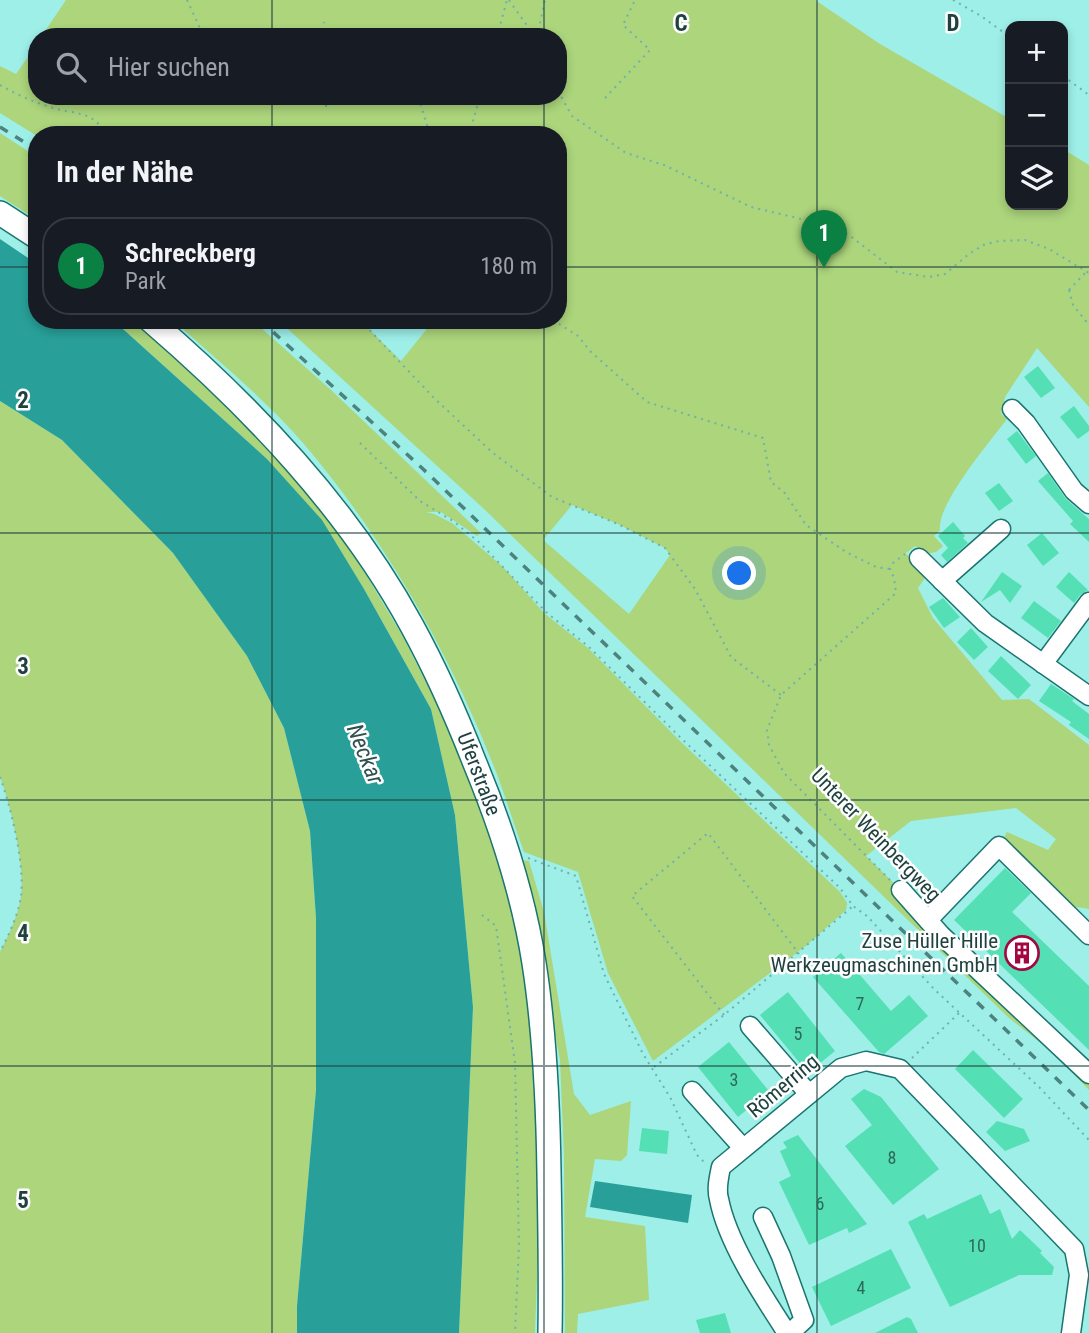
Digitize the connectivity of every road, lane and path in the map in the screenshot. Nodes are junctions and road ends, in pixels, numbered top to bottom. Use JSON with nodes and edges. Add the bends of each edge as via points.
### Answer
{"nodes":[{"id":1,"x":187,"y":0,"type":"edge"},
{"id":2,"x":508,"y":0,"type":"edge"},
{"id":3,"x":545,"y":0,"type":"edge"},
{"id":4,"x":635,"y":0,"type":"edge"},
{"id":5,"x":953,"y":0,"type":"edge"},
{"id":6,"x":324,"y":22,"type":"dead end"},
{"id":7,"x":200,"y":28,"type":"edge"},
{"id":8,"x":323,"y":28,"type":"edge"},
{"id":9,"x":500,"y":28,"type":"edge"},
{"id":10,"x":529,"y":28,"type":"edge"},
{"id":11,"x":538,"y":28,"type":"edge"},
{"id":12,"x":1005,"y":33,"type":"edge"},
{"id":13,"x":1068,"y":80,"type":"edge"},
{"id":14,"x":0,"y":85,"type":"edge"},
{"id":15,"x":1089,"y":95,"type":"edge"},
{"id":16,"x":28,"y":97,"type":"edge"},
{"id":17,"x":605,"y":99,"type":"dead end"},
{"id":18,"x":46,"y":105,"type":"edge"},
{"id":19,"x":421,"y":105,"type":"edge"},
{"id":20,"x":477,"y":105,"type":"edge"},
{"id":21,"x":566,"y":105,"type":"edge"},
{"id":22,"x":101,"y":126,"type":"edge"},
{"id":23,"x":427,"y":126,"type":"edge"},
{"id":24,"x":472,"y":126,"type":"edge"},
{"id":25,"x":0,"y":213,"type":"edge"},
{"id":26,"x":28,"y":231,"type":"edge"},
{"id":27,"x":1088,"y":272,"type":"edge"},
{"id":28,"x":1089,"y":325,"type":"edge"},
{"id":29,"x":160,"y":329,"type":"edge"},
{"id":30,"x":369,"y":329,"type":"edge"},
{"id":31,"x":567,"y":329,"type":"edge"},
{"id":32,"x":1012,"y":409,"type":"dead end"},
{"id":33,"x":360,"y":443,"type":"dead end"},
{"id":34,"x":1089,"y":504,"type":"edge"},
{"id":35,"x":1001,"y":529,"type":"dead end"},
{"id":36,"x":919,"y":558,"type":"joint"},
{"id":37,"x":890,"y":569,"type":"junction"},
{"id":38,"x":942,"y":581,"type":"junction"},
{"id":39,"x":1089,"y":602,"type":"edge"},
{"id":40,"x":1043,"y":664,"type":"junction"},
{"id":41,"x":781,"y":695,"type":"junction"},
{"id":42,"x":1089,"y":696,"type":"edge"},
{"id":43,"x":0,"y":778,"type":"edge"},
{"id":44,"x":525,"y":857,"type":"dead end"},
{"id":45,"x":901,"y":890,"type":"joint"},
{"id":46,"x":853,"y":906,"type":"junction"},
{"id":47,"x":482,"y":915,"type":"dead end"},
{"id":48,"x":928,"y":920,"type":"junction"},
{"id":49,"x":1089,"y":935,"type":"edge"},
{"id":50,"x":0,"y":952,"type":"edge"},
{"id":51,"x":799,"y":954,"type":"junction"},
{"id":52,"x":960,"y":1013,"type":"junction"},
{"id":53,"x":724,"y":1015,"type":"junction"},
{"id":54,"x":750,"y":1026,"type":"dead end"},
{"id":55,"x":653,"y":1067,"type":"junction"},
{"id":56,"x":900,"y":1069,"type":"junction"},
{"id":57,"x":1089,"y":1074,"type":"edge"},
{"id":58,"x":692,"y":1091,"type":"dead end"},
{"id":59,"x":809,"y":1094,"type":"junction"},
{"id":60,"x":1089,"y":1140,"type":"edge"},
{"id":61,"x":743,"y":1148,"type":"junction"},
{"id":62,"x":719,"y":1175,"type":"junction"},
{"id":63,"x":763,"y":1217,"type":"dead end"},
{"id":64,"x":515,"y":1333,"type":"edge"},
{"id":65,"x":550,"y":1333,"type":"edge"},
{"id":66,"x":789,"y":1333,"type":"edge"},
{"id":67,"x":1071,"y":1333,"type":"edge"}],
"edges":[{"from":1,"to":7,"type":"path"},
{"from":2,"to":9,"type":"path"},
{"from":2,"to":10,"type":"path"},
{"from":3,"to":11,"type":"path"},
{"from":4,"to":17,"type":"path","via":[[622,25],[650,50]]},
{"from":5,"to":12,"type":"path"},
{"from":6,"to":8,"type":"path"},
{"from":13,"to":15,"type":"path"},
{"from":14,"to":16,"type":"path"},
{"from":18,"to":22,"type":"path","via":[[84,113]]},
{"from":19,"to":23,"type":"path"},
{"from":20,"to":24,"type":"path"},
{"from":21,"to":27,"type":"path","via":[[572,116],[626,153],[664,165],[751,206],[831,226],[897,272],[929,278],[945,274],[983,245],[1025,240]]},
{"from":25,"to":26,"type":"main road"},
{"from":27,"to":28,"type":"path","via":[[1069,290],[1073,305]]},
{"from":29,"to":65,"type":"main road","name":"Uferstraße","via":[[272,436],[324,496],[377,570],[452,705],[488,795],[523,905],[542,1026]]},
{"from":30,"to":41,"type":"path","via":[[493,453],[552,497],[666,548],[695,589],[731,657]]},
{"from":31,"to":37,"type":"path","via":[[648,402],[763,438],[771,482],[784,492],[806,525],[846,552]]},
{"from":32,"to":34,"type":"street"},
{"from":33,"to":46,"type":"path","via":[[420,500],[480,543],[556,621],[589,647],[840,888]]},
{"from":35,"to":38,"type":"street"},
{"from":36,"to":37,"type":"path","via":[[904,554]]},
{"from":36,"to":38,"type":"street"},
{"from":37,"to":41,"type":"path","via":[[896,593]]},
{"from":38,"to":40,"type":"street","via":[[985,623]]},
{"from":39,"to":40,"type":"street"},
{"from":40,"to":42,"type":"street"},
{"from":41,"to":45,"type":"path","name":"Unterer Weinbergweg","via":[[767,730],[775,760]]},
{"from":43,"to":50,"type":"path","via":[[9,803],[21,895]]},
{"from":44,"to":55,"type":"path","via":[[576,876],[604,974]]},
{"from":45,"to":48,"type":"street","name":"Unterer Weinbergweg"},
{"from":46,"to":51,"type":"path"},
{"from":46,"to":52,"type":"path"},
{"from":47,"to":64,"type":"path","via":[[496,926],[515,1063],[519,1244]]},
{"from":48,"to":49,"type":"street","via":[[999,846]]},
{"from":48,"to":57,"type":"street","name":"Unterer Weinbergweg"},
{"from":51,"to":53,"type":"path"},
{"from":51,"to":53,"type":"path","via":[[708,833],[632,896]]},
{"from":52,"to":56,"type":"path"},
{"from":52,"to":60,"type":"path"},
{"from":53,"to":55,"type":"path"},
{"from":54,"to":59,"type":"street"},
{"from":55,"to":62,"type":"path","via":[[697,1155]]},
{"from":56,"to":59,"type":"street","name":"Römerring","via":[[866,1061],[841,1068]]},
{"from":56,"to":67,"type":"street","via":[[1074,1249],[1079,1275]]},
{"from":58,"to":61,"type":"street"},
{"from":59,"to":61,"type":"street","name":"Römerring"},
{"from":61,"to":62,"type":"street","name":"Römerring","via":[[721,1167]]},
{"from":62,"to":66,"type":"street","via":[[718,1196],[725,1221],[757,1286]]},
{"from":63,"to":66,"type":"street","via":[[804,1320]]}]}
